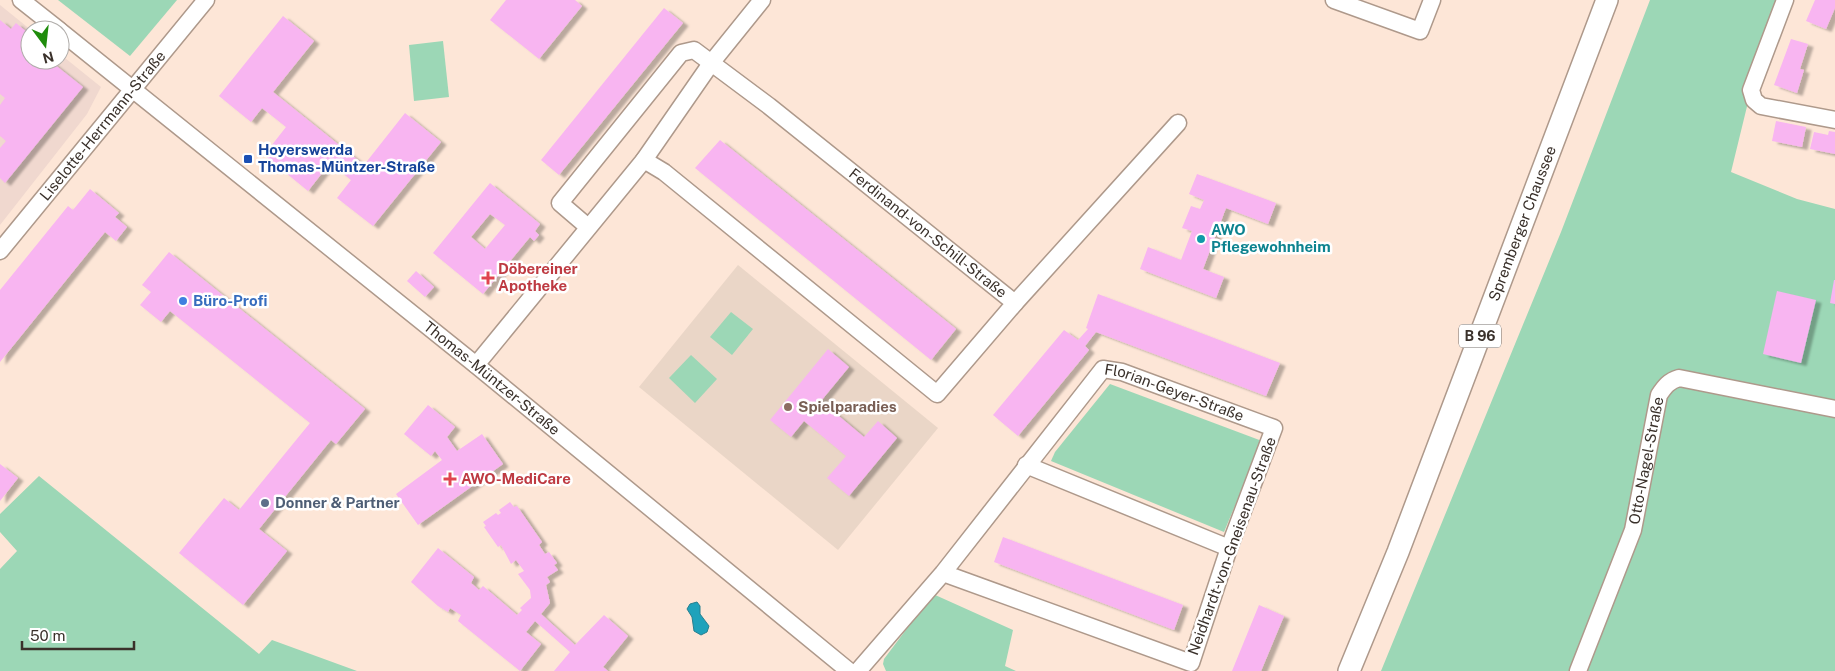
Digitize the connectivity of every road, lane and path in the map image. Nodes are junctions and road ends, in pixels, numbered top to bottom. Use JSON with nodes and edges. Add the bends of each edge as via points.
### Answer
{"nodes":[{"id":1,"x":21,"y":0,"type":"edge"},
{"id":2,"x":206,"y":0,"type":"edge"},
{"id":3,"x":762,"y":0,"type":"edge"},
{"id":4,"x":1334,"y":0,"type":"edge"},
{"id":5,"x":1432,"y":0,"type":"edge"},
{"id":6,"x":1607,"y":0,"type":"edge"},
{"id":7,"x":1785,"y":0,"type":"edge"},
{"id":8,"x":47,"y":20,"type":"edge"},
{"id":9,"x":70,"y":38,"type":"edge"},
{"id":10,"x":712,"y":62,"type":"junction"},
{"id":11,"x":132,"y":88,"type":"junction"},
{"id":12,"x":1835,"y":120,"type":"edge"},
{"id":13,"x":1178,"y":123,"type":"dead end"},
{"id":14,"x":644,"y":160,"type":"junction"},
{"id":15,"x":588,"y":227,"type":"junction"},
{"id":16,"x":0,"y":251,"type":"edge"},
{"id":17,"x":1015,"y":303,"type":"junction"},
{"id":18,"x":476,"y":365,"type":"junction"},
{"id":19,"x":1835,"y":409,"type":"edge"},
{"id":20,"x":1274,"y":428,"type":"joint"},
{"id":21,"x":1026,"y":465,"type":"junction"},
{"id":22,"x":1229,"y":548,"type":"junction"},
{"id":23,"x":943,"y":573,"type":"junction"},
{"id":24,"x":849,"y":671,"type":"edge"},
{"id":25,"x":858,"y":671,"type":"edge"},
{"id":26,"x":1349,"y":671,"type":"edge"},
{"id":27,"x":1578,"y":671,"type":"edge"}],
"edges":[{"from":1,"to":8,"type":"street","name":"Thomas-Müntzer-Straße"},
{"from":2,"to":11,"type":"street","name":"Liselotte-Herrmann-Straße"},
{"from":3,"to":10,"type":"street"},
{"from":4,"to":5,"type":"street","via":[[1420,31]]},
{"from":6,"to":26,"type":"main road","name":"Spremberger Chaussee","number":"B 96","via":[[1398,552]]},
{"from":7,"to":12,"type":"street","via":[[1751,90],[1754,100],[1761,106]]},
{"from":9,"to":11,"type":"street","name":"Thomas-Müntzer-Straße"},
{"from":10,"to":14,"type":"street"},
{"from":10,"to":15,"type":"street","name":"Ferdinand-von-Schill-Straße","via":[[694,50],[681,53],[560,203]]},
{"from":10,"to":17,"type":"street","name":"Ferdinand-von-Schill-Straße"},
{"from":11,"to":16,"type":"street","name":"Liselotte-Herrmann-Straße"},
{"from":11,"to":18,"type":"street","name":"Thomas-Müntzer-Straße"},
{"from":13,"to":17,"type":"street"},
{"from":14,"to":15,"type":"street"},
{"from":14,"to":17,"type":"street","name":"Ferdinand-von-Schill-Straße","via":[[664,172],[937,394]]},
{"from":15,"to":18,"type":"street"},
{"from":18,"to":24,"type":"street","name":"Thomas-Müntzer-Straße"},
{"from":19,"to":27,"type":"street","name":"Otto-Nagel-Straße","via":[[1679,378],[1664,387],[1659,395],[1633,530]]},
{"from":20,"to":21,"type":"street","name":"Florian-Geyer-Straße","via":[[1122,372],[1103,369]]},
{"from":20,"to":22,"type":"street","name":"Neidhardt-von-Gneisenau-Straße"},
{"from":21,"to":22,"type":"street"},
{"from":21,"to":23,"type":"street","name":"Florian-Geyer-Straße"},
{"from":22,"to":23,"type":"street","name":"Neidhardt-von-Gneisenau-Straße","via":[[1190,663]]},
{"from":23,"to":25,"type":"street","name":"Florian-Geyer-Straße"}]}
